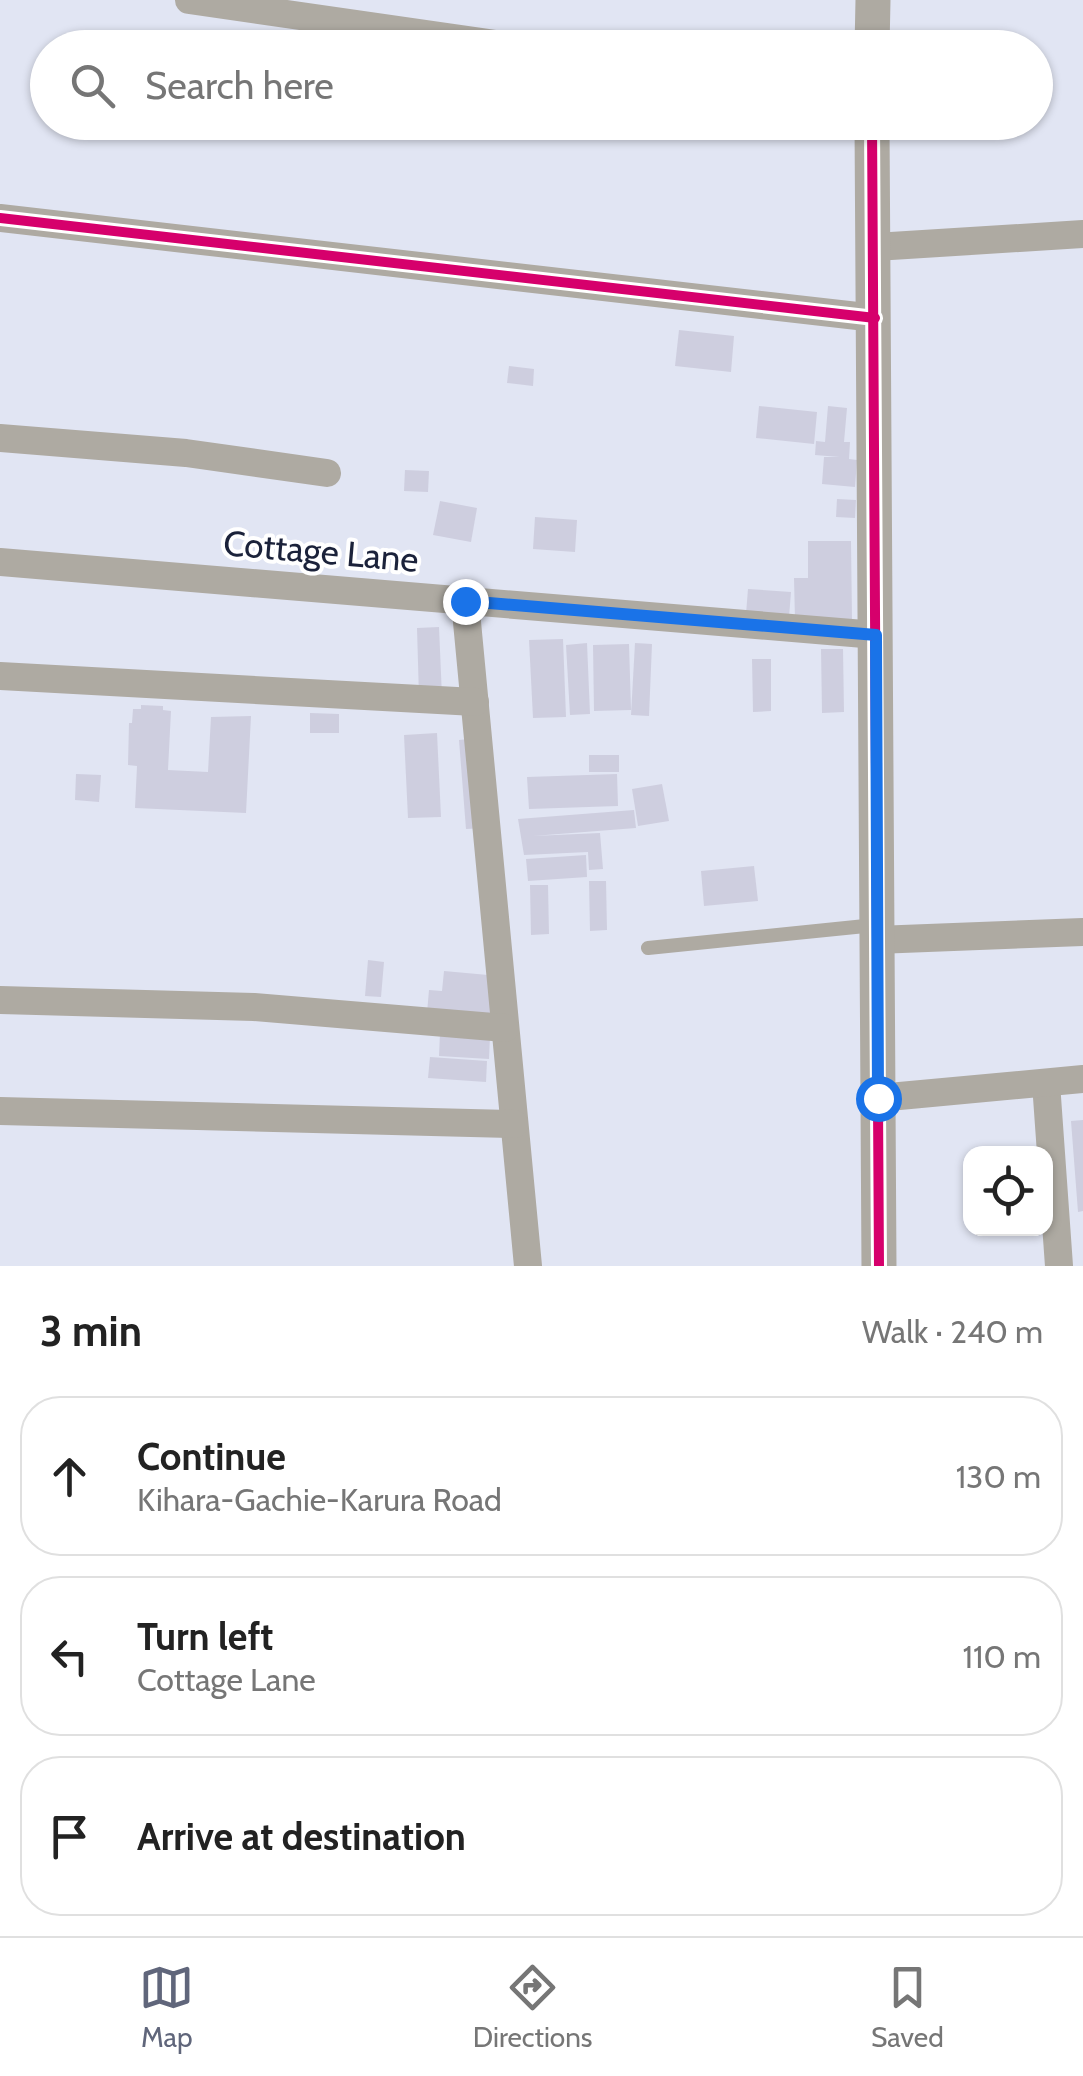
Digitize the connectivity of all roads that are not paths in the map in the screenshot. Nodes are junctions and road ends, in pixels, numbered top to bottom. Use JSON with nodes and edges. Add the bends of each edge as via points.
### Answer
{"nodes":[{"id":1,"x":189,"y":0,"type":"edge"},
{"id":2,"x":872,"y":0,"type":"edge"},
{"id":3,"x":397,"y":30,"type":"edge"},
{"id":4,"x":872,"y":30,"type":"edge"},
{"id":5,"x":872,"y":140,"type":"edge"},
{"id":6,"x":0,"y":218,"type":"edge"},
{"id":7,"x":1083,"y":234,"type":"edge"},
{"id":8,"x":875,"y":247,"type":"junction"},
{"id":9,"x":875,"y":318,"type":"junction"},
{"id":10,"x":0,"y":438,"type":"edge"},
{"id":11,"x":327,"y":473,"type":"dead end"},
{"id":12,"x":0,"y":562,"type":"edge"},
{"id":13,"x":465,"y":601,"type":"junction"},
{"id":14,"x":876,"y":635,"type":"junction"},
{"id":15,"x":0,"y":676,"type":"edge"},
{"id":16,"x":475,"y":702,"type":"junction"},
{"id":17,"x":1083,"y":932,"type":"edge"},
{"id":18,"x":875,"y":933,"type":"junction"},
{"id":19,"x":648,"y":948,"type":"dead end"},
{"id":20,"x":0,"y":1000,"type":"edge"},
{"id":21,"x":505,"y":1028,"type":"junction"},
{"id":22,"x":1083,"y":1080,"type":"edge"},
{"id":23,"x":1046,"y":1084,"type":"junction"},
{"id":24,"x":878,"y":1098,"type":"junction"},
{"id":25,"x":0,"y":1112,"type":"edge"},
{"id":26,"x":514,"y":1124,"type":"junction"},
{"id":27,"x":528,"y":1266,"type":"edge"},
{"id":28,"x":879,"y":1266,"type":"edge"},
{"id":29,"x":1059,"y":1266,"type":"edge"}],
"edges":[{"from":1,"to":3,"type":"street"},
{"from":2,"to":4,"type":"street"},
{"from":5,"to":8,"type":"street"},
{"from":6,"to":9,"type":"street"},
{"from":7,"to":8,"type":"street"},
{"from":8,"to":9,"type":"street"},
{"from":9,"to":14,"type":"street"},
{"from":10,"to":11,"type":"street"},
{"from":12,"to":13,"type":"street","name":"Cottage Lane"},
{"from":13,"to":14,"type":"street","name":"Cottage Lane"},
{"from":13,"to":16,"type":"street"},
{"from":14,"to":18,"type":"street"},
{"from":15,"to":16,"type":"street"},
{"from":16,"to":21,"type":"street"},
{"from":17,"to":18,"type":"street"},
{"from":18,"to":19,"type":"lane"},
{"from":18,"to":24,"type":"street"},
{"from":20,"to":21,"type":"street","via":[[254,1008]]},
{"from":21,"to":26,"type":"street"},
{"from":22,"to":23,"type":"street"},
{"from":23,"to":24,"type":"street"},
{"from":23,"to":29,"type":"street"},
{"from":24,"to":28,"type":"street"},
{"from":25,"to":26,"type":"street"},
{"from":26,"to":27,"type":"street"}]}
